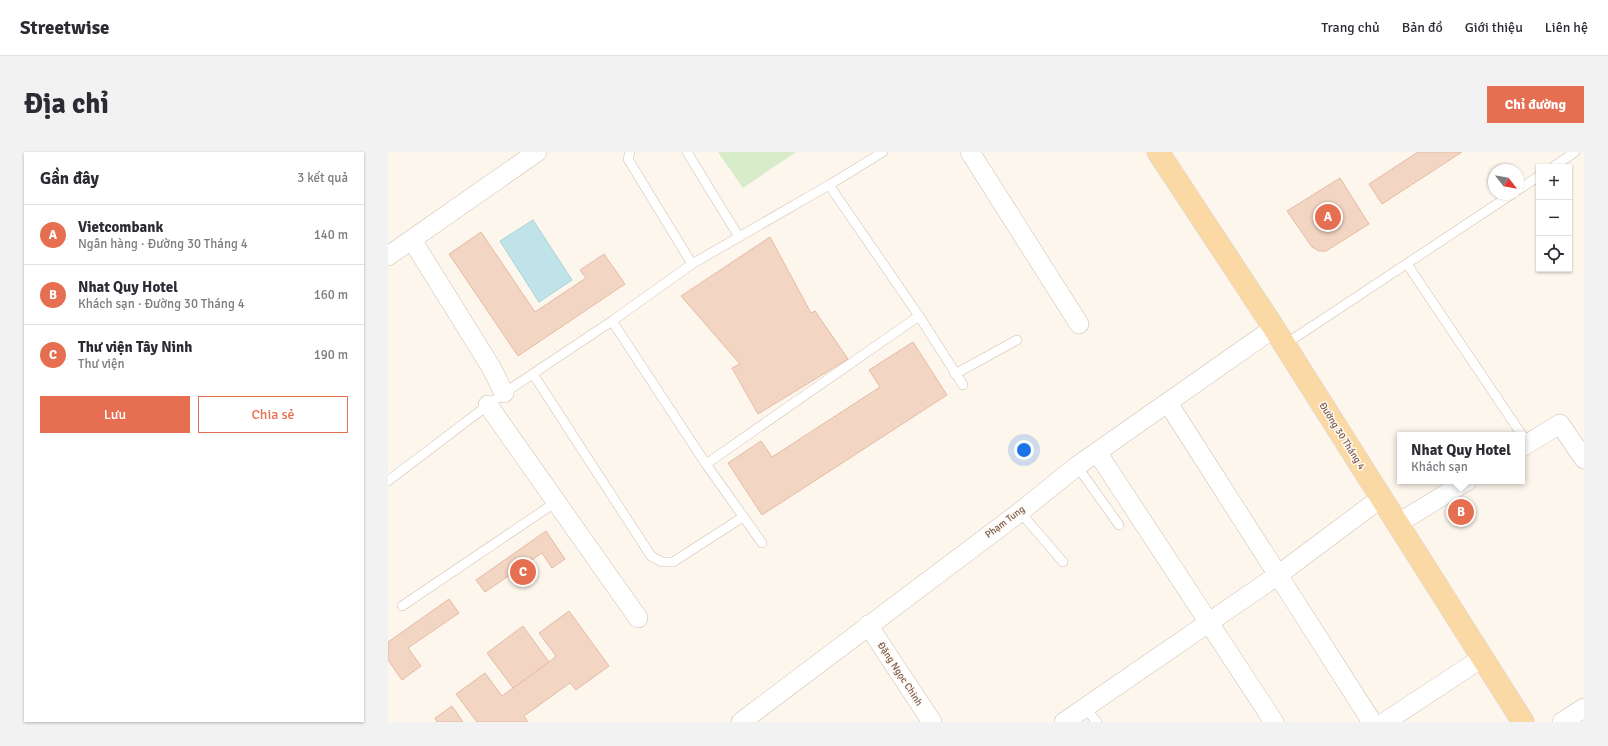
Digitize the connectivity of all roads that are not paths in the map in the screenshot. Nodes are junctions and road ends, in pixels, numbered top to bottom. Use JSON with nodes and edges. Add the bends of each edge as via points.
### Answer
{"nodes":[{"id":1,"x":537,"y":152,"type":"edge"},
{"id":2,"x":630,"y":152,"type":"edge"},
{"id":3,"x":687,"y":152,"type":"edge"},
{"id":4,"x":883,"y":152,"type":"edge"},
{"id":5,"x":970,"y":152,"type":"edge"},
{"id":6,"x":1158,"y":152,"type":"edge"},
{"id":7,"x":1575,"y":152,"type":"edge"},
{"id":8,"x":1557,"y":164,"type":"edge"},
{"id":9,"x":1536,"y":178,"type":"edge"},
{"id":10,"x":829,"y":185,"type":"junction"},
{"id":11,"x":1524,"y":186,"type":"edge"},
{"id":12,"x":1503,"y":200,"type":"edge"},
{"id":13,"x":739,"y":237,"type":"junction"},
{"id":14,"x":412,"y":240,"type":"junction"},
{"id":15,"x":388,"y":256,"type":"edge"},
{"id":16,"x":692,"y":264,"type":"junction"},
{"id":17,"x":1407,"y":264,"type":"junction"},
{"id":18,"x":919,"y":316,"type":"junction"},
{"id":19,"x":612,"y":321,"type":"junction"},
{"id":20,"x":1079,"y":324,"type":"dead end"},
{"id":21,"x":1279,"y":337,"type":"junction"},
{"id":22,"x":1017,"y":340,"type":"dead end"},
{"id":23,"x":534,"y":374,"type":"junction"},
{"id":24,"x":955,"y":374,"type":"junction"},
{"id":25,"x":963,"y":385,"type":"dead end"},
{"id":26,"x":504,"y":393,"type":"junction"},
{"id":27,"x":1168,"y":403,"type":"junction"},
{"id":28,"x":488,"y":405,"type":"junction"},
{"id":29,"x":1518,"y":432,"type":"edge"},
{"id":30,"x":1525,"y":439,"type":"edge"},
{"id":31,"x":1097,"y":452,"type":"junction"},
{"id":32,"x":1584,"y":459,"type":"edge"},
{"id":33,"x":706,"y":464,"type":"junction"},
{"id":34,"x":1077,"y":466,"type":"junction"},
{"id":35,"x":388,"y":481,"type":"edge"},
{"id":36,"x":1462,"y":484,"type":"edge"},
{"id":37,"x":1381,"y":498,"type":"junction"},
{"id":38,"x":556,"y":502,"type":"junction"},
{"id":39,"x":1020,"y":512,"type":"junction"},
{"id":40,"x":743,"y":517,"type":"junction"},
{"id":41,"x":1397,"y":524,"type":"junction"},
{"id":42,"x":1119,"y":525,"type":"dead end"},
{"id":43,"x":762,"y":544,"type":"dead end"},
{"id":44,"x":1063,"y":562,"type":"dead end"},
{"id":45,"x":1278,"y":575,"type":"junction"},
{"id":46,"x":402,"y":606,"type":"dead end"},
{"id":47,"x":638,"y":618,"type":"dead end"},
{"id":48,"x":1209,"y":622,"type":"junction"},
{"id":49,"x":868,"y":625,"type":"junction"},
{"id":50,"x":1482,"y":658,"type":"junction"},
{"id":51,"x":1085,"y":708,"type":"junction"},
{"id":52,"x":1584,"y":708,"type":"edge"},
{"id":53,"x":741,"y":722,"type":"edge"},
{"id":54,"x":932,"y":722,"type":"edge"},
{"id":55,"x":1064,"y":722,"type":"edge"},
{"id":56,"x":1097,"y":722,"type":"edge"},
{"id":57,"x":1274,"y":722,"type":"edge"},
{"id":58,"x":1372,"y":722,"type":"edge"},
{"id":59,"x":1385,"y":722,"type":"edge"},
{"id":60,"x":1523,"y":722,"type":"edge"},
{"id":61,"x":1562,"y":722,"type":"edge"}],
"edges":[{"from":1,"to":14,"type":"street"},
{"from":2,"to":16,"type":"lane","via":[[628,159]]},
{"from":3,"to":13,"type":"lane"},
{"from":4,"to":10,"type":"lane"},
{"from":5,"to":20,"type":"street"},
{"from":6,"to":21,"type":"main road","name":"Đường 30 Tháng 4"},
{"from":7,"to":8,"type":"lane"},
{"from":9,"to":11,"type":"lane"},
{"from":10,"to":13,"type":"lane"},
{"from":10,"to":18,"type":"lane"},
{"from":12,"to":17,"type":"lane"},
{"from":13,"to":16,"type":"lane"},
{"from":14,"to":15,"type":"street"},
{"from":14,"to":26,"type":"street","via":[[491,367]]},
{"from":16,"to":19,"type":"lane"},
{"from":17,"to":21,"type":"lane"},
{"from":17,"to":29,"type":"lane"},
{"from":18,"to":24,"type":"lane"},
{"from":18,"to":33,"type":"lane"},
{"from":19,"to":23,"type":"lane"},
{"from":19,"to":33,"type":"lane"},
{"from":21,"to":27,"type":"street","name":"Phạm Tung"},
{"from":21,"to":37,"type":"main road","name":"Đường 30 Tháng 4"},
{"from":22,"to":24,"type":"lane"},
{"from":23,"to":26,"type":"lane"},
{"from":23,"to":40,"type":"lane","via":[[652,556],[662,562],[673,562]]},
{"from":24,"to":25,"type":"lane"},
{"from":26,"to":28,"type":"lane"},
{"from":27,"to":31,"type":"street","name":"Phạm Tung"},
{"from":27,"to":45,"type":"street"},
{"from":28,"to":35,"type":"lane"},
{"from":28,"to":38,"type":"street"},
{"from":30,"to":32,"type":"street","via":[[1560,424]]},
{"from":31,"to":34,"type":"street","name":"Phạm Tung"},
{"from":31,"to":48,"type":"street"},
{"from":33,"to":40,"type":"lane"},
{"from":34,"to":39,"type":"street","name":"Phạm Tung"},
{"from":34,"to":42,"type":"lane"},
{"from":36,"to":41,"type":"street"},
{"from":37,"to":41,"type":"main road","name":"Đường 30 Tháng 4"},
{"from":37,"to":45,"type":"street"},
{"from":38,"to":46,"type":"lane"},
{"from":38,"to":47,"type":"street"},
{"from":39,"to":44,"type":"lane"},
{"from":39,"to":49,"type":"street","name":"Phạm Tung"},
{"from":40,"to":43,"type":"lane"},
{"from":41,"to":50,"type":"main road","name":"Đường 30 Tháng 4"},
{"from":45,"to":48,"type":"street"},
{"from":45,"to":58,"type":"street"},
{"from":48,"to":51,"type":"street"},
{"from":48,"to":57,"type":"street"},
{"from":49,"to":53,"type":"street","name":"Phạm Tung"},
{"from":49,"to":54,"type":"street","name":"Đặng Ngọc Chinh"},
{"from":50,"to":59,"type":"street"},
{"from":50,"to":60,"type":"main road","name":"Đường 30 Tháng 4"},
{"from":51,"to":55,"type":"street"},
{"from":51,"to":56,"type":"lane"},
{"from":52,"to":61,"type":"street"}]}
